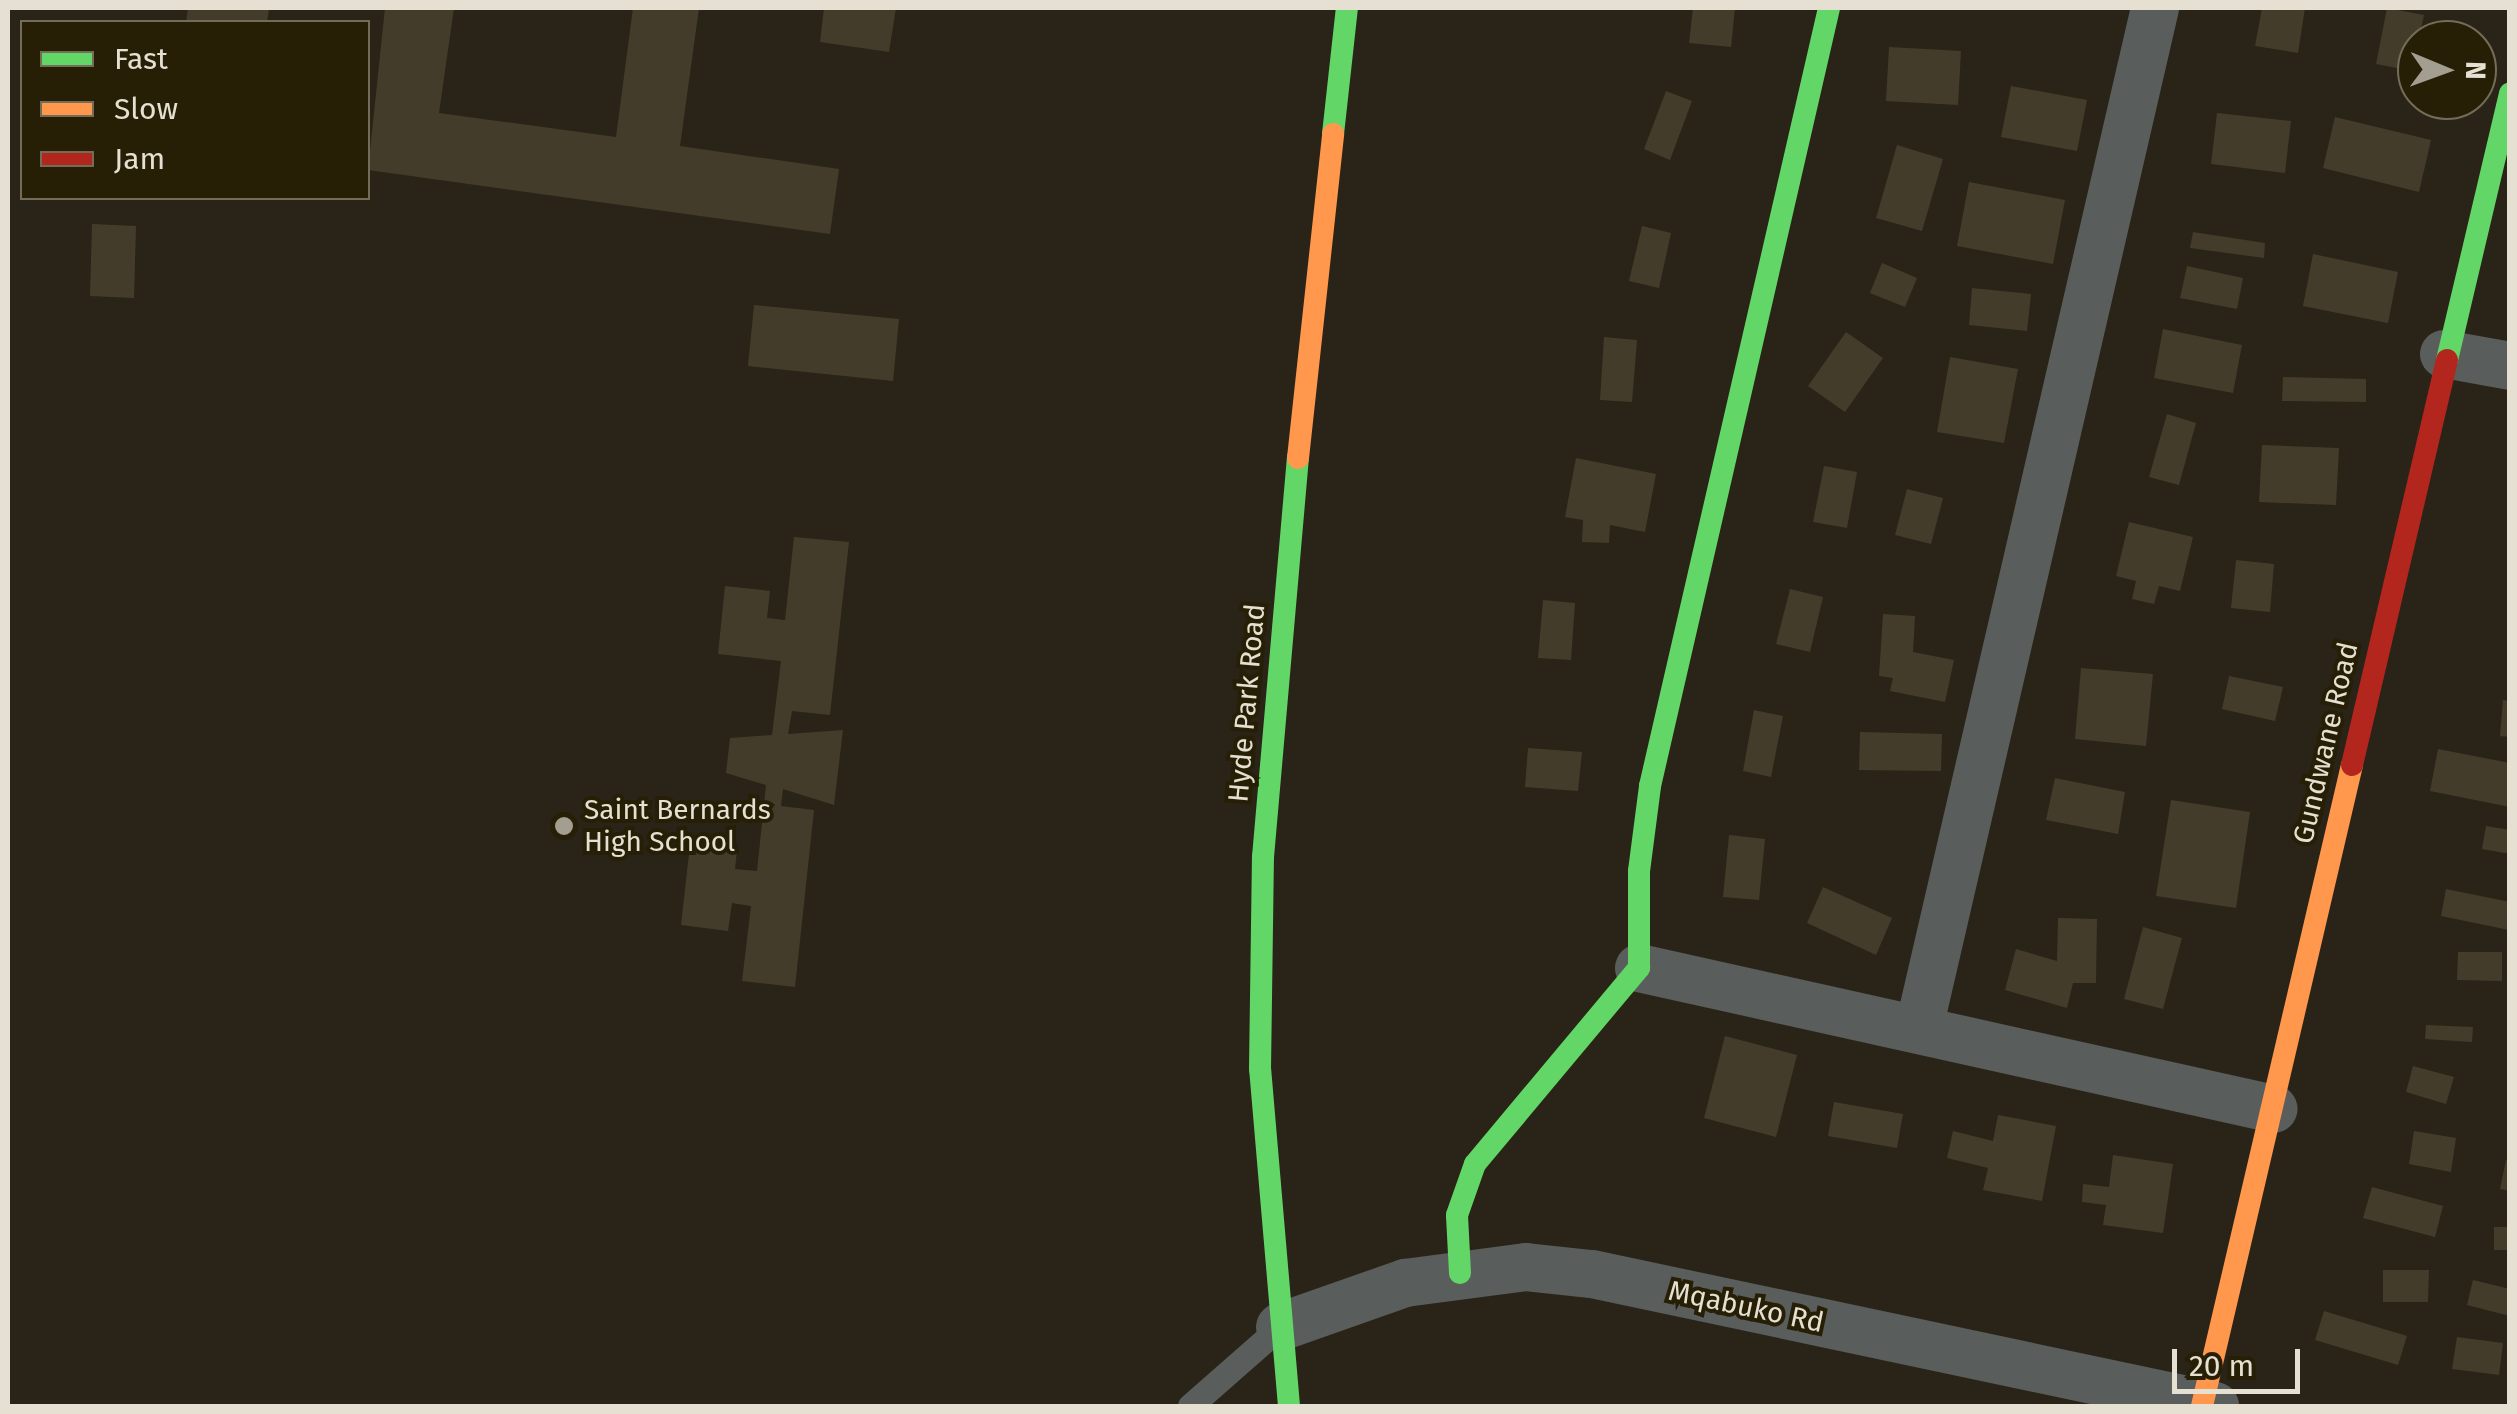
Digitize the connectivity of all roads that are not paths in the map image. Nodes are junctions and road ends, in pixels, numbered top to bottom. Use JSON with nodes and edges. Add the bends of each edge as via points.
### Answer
{"nodes":[{"id":1,"x":1347,"y":8,"type":"edge"},
{"id":2,"x":1829,"y":8,"type":"edge"},
{"id":3,"x":2155,"y":8,"type":"edge"},
{"id":4,"x":2510,"y":93,"type":"edge"},
{"id":5,"x":2444,"y":354,"type":"junction"},
{"id":6,"x":2510,"y":366,"type":"edge"},
{"id":7,"x":1639,"y":968,"type":"junction"},
{"id":8,"x":1919,"y":1028,"type":"junction"},
{"id":9,"x":2274,"y":1109,"type":"junction"},
{"id":10,"x":1460,"y":1273,"type":"junction"},
{"id":11,"x":1280,"y":1327,"type":"junction"},
{"id":12,"x":2206,"y":1405,"type":"edge"},
{"id":13,"x":1190,"y":1406,"type":"edge"},
{"id":14,"x":1289,"y":1406,"type":"edge"}],
"edges":[{"from":1,"to":11,"type":"street","name":"Hyde Park Road","via":[[1303,398],[1263,857],[1260,1069]]},
{"from":2,"to":7,"type":"street","via":[[1650,786],[1639,871]]},
{"from":3,"to":8,"type":"street"},
{"from":4,"to":5,"type":"street","name":"Gundwane Road"},
{"from":5,"to":6,"type":"street"},
{"from":5,"to":9,"type":"street","name":"Gundwane Road"},
{"from":7,"to":8,"type":"street"},
{"from":7,"to":10,"type":"street","via":[[1476,1164],[1457,1215]]},
{"from":8,"to":9,"type":"street"},
{"from":9,"to":12,"type":"street","name":"Gundwane Road"},
{"from":10,"to":11,"type":"street","name":"Mqabuko Rd","via":[[1405,1282]]},
{"from":10,"to":12,"type":"street","name":"Mqabuko Rd","via":[[1526,1267],[1592,1274]]},
{"from":11,"to":13,"type":"lane"},
{"from":11,"to":14,"type":"street","name":"Hyde Park Road"}]}
